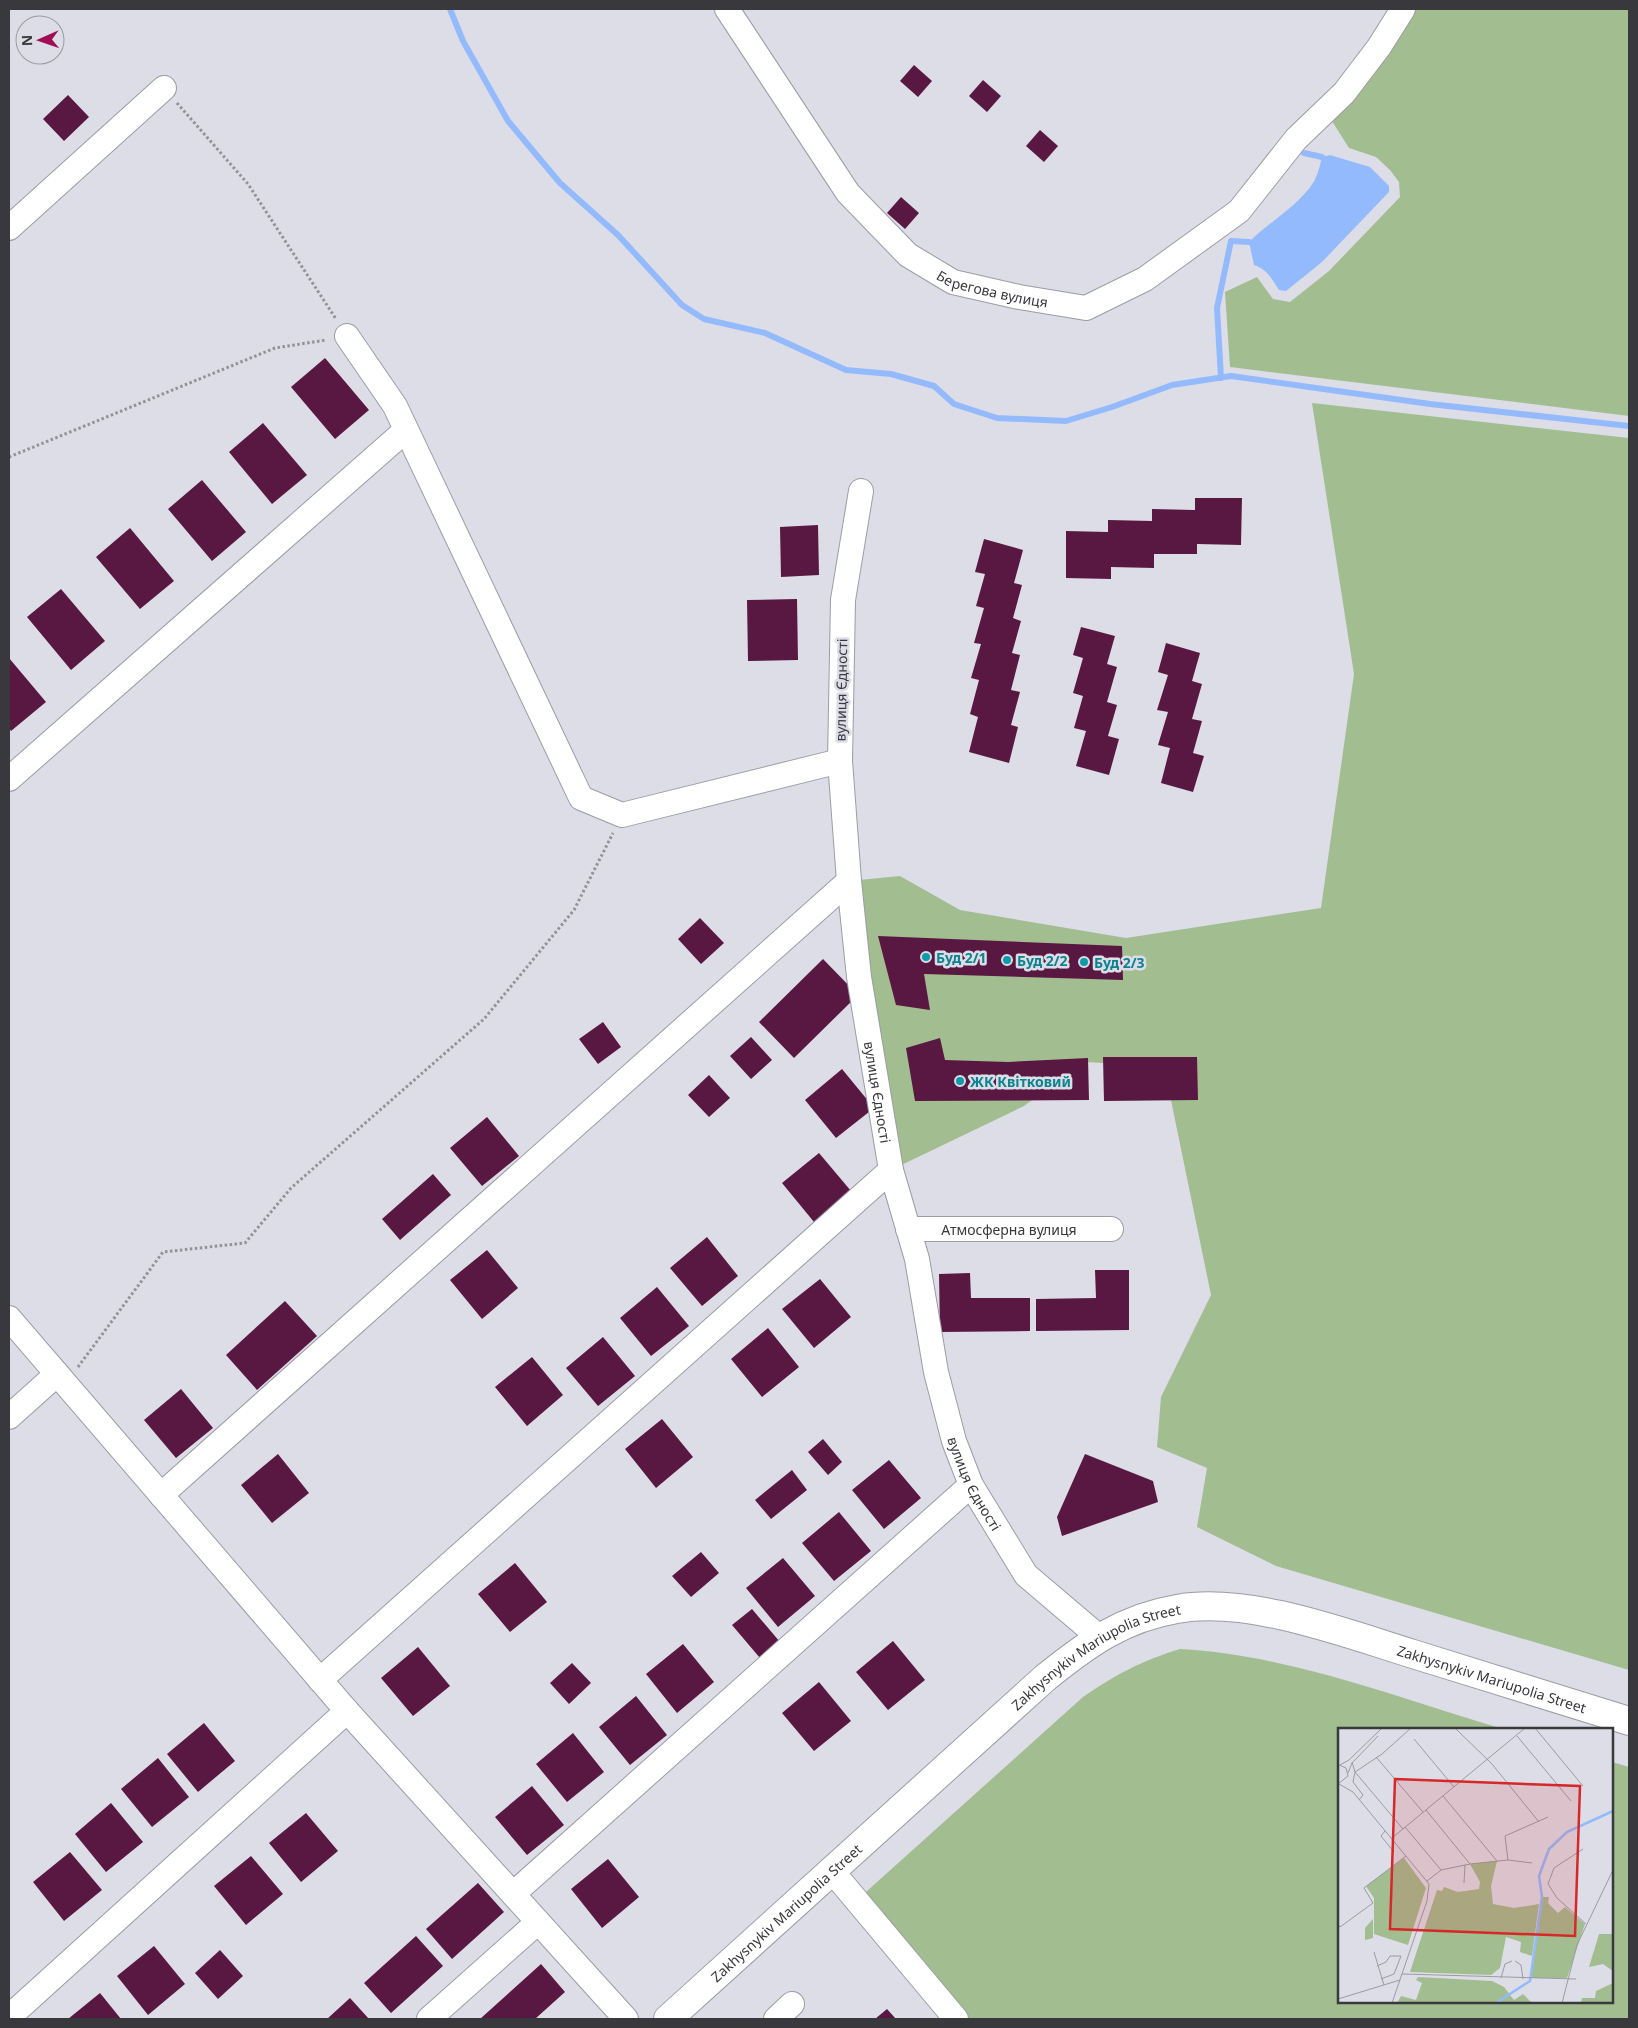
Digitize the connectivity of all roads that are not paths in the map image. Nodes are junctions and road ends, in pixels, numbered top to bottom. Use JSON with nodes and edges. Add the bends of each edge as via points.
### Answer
{"nodes":[{"id":1,"x":727,"y":9,"type":"edge"},
{"id":2,"x":1403,"y":9,"type":"edge"},
{"id":3,"x":164,"y":88,"type":"road end"},
{"id":4,"x":9,"y":228,"type":"edge"},
{"id":5,"x":347,"y":336,"type":"road end"},
{"id":6,"x":406,"y":430,"type":"junction"},
{"id":7,"x":861,"y":491,"type":"dead end"},
{"id":8,"x":840,"y":761,"type":"junction"},
{"id":9,"x":9,"y":779,"type":"edge"},
{"id":10,"x":849,"y":881,"type":"junction"},
{"id":11,"x":891,"y":1170,"type":"junction"},
{"id":12,"x":908,"y":1229,"type":"junction"},
{"id":13,"x":1111,"y":1229,"type":"dead end"},
{"id":14,"x":9,"y":1318,"type":"edge"},
{"id":15,"x":61,"y":1379,"type":"junction"},
{"id":16,"x":9,"y":1417,"type":"edge"},
{"id":17,"x":971,"y":1485,"type":"junction"},
{"id":18,"x":161,"y":1495,"type":"junction"},
{"id":19,"x":1099,"y":1637,"type":"junction"},
{"id":20,"x":320,"y":1680,"type":"junction"},
{"id":21,"x":347,"y":1711,"type":"junction"},
{"id":22,"x":1629,"y":1721,"type":"edge"},
{"id":23,"x":832,"y":1871,"type":"junction"},
{"id":24,"x":513,"y":1894,"type":"junction"},
{"id":25,"x":538,"y":1922,"type":"junction"},
{"id":26,"x":9,"y":2017,"type":"edge"},
{"id":27,"x":429,"y":2019,"type":"edge"},
{"id":28,"x":626,"y":2019,"type":"edge"},
{"id":29,"x":668,"y":2019,"type":"edge"},
{"id":30,"x":956,"y":2019,"type":"edge"}],
"edges":[{"from":1,"to":2,"type":"street","name":"Берегова вулиця","via":[[848,193],[908,254],[953,282],[1086,308],[1145,279],[1239,211],[1296,139],[1344,93]]},
{"from":3,"to":4,"type":"street"},
{"from":5,"to":6,"type":"street","via":[[395,406]]},
{"from":6,"to":8,"type":"street","via":[[581,798],[622,815]]},
{"from":6,"to":9,"type":"street"},
{"from":7,"to":8,"type":"street","name":"вулиця Єдності","via":[[843,600]]},
{"from":8,"to":10,"type":"street","name":"вулиця Єдності"},
{"from":10,"to":11,"type":"street","name":"вулиця Єдності","via":[[859,977]]},
{"from":10,"to":18,"type":"street"},
{"from":11,"to":12,"type":"street","name":"вулиця Єдності"},
{"from":11,"to":20,"type":"street"},
{"from":12,"to":13,"type":"street","name":"Атмосферна вулиця"},
{"from":12,"to":17,"type":"street","name":"вулиця Єдності","via":[[917,1259],[938,1381],[954,1441]]},
{"from":14,"to":15,"type":"street"},
{"from":15,"to":16,"type":"street"},
{"from":15,"to":18,"type":"street"},
{"from":17,"to":19,"type":"street","name":"вулиця Єдності","via":[[1026,1575]]},
{"from":17,"to":24,"type":"street"},
{"from":18,"to":20,"type":"street"},
{"from":19,"to":22,"type":"main road","name":"Zakhysnykiv Mariupolia Street","via":[[1135,1619],[1178,1608],[1216,1607],[1267,1612]]},
{"from":19,"to":23,"type":"main road","name":"Zakhysnykiv Mariupolia Street","via":[[1045,1678]]},
{"from":20,"to":21,"type":"street"},
{"from":21,"to":24,"type":"street"},
{"from":21,"to":26,"type":"street"},
{"from":23,"to":29,"type":"main road","name":"Zakhysnykiv Mariupolia Street"},
{"from":23,"to":30,"type":"street"},
{"from":24,"to":25,"type":"street"},
{"from":25,"to":27,"type":"street"},
{"from":25,"to":28,"type":"street"}]}
